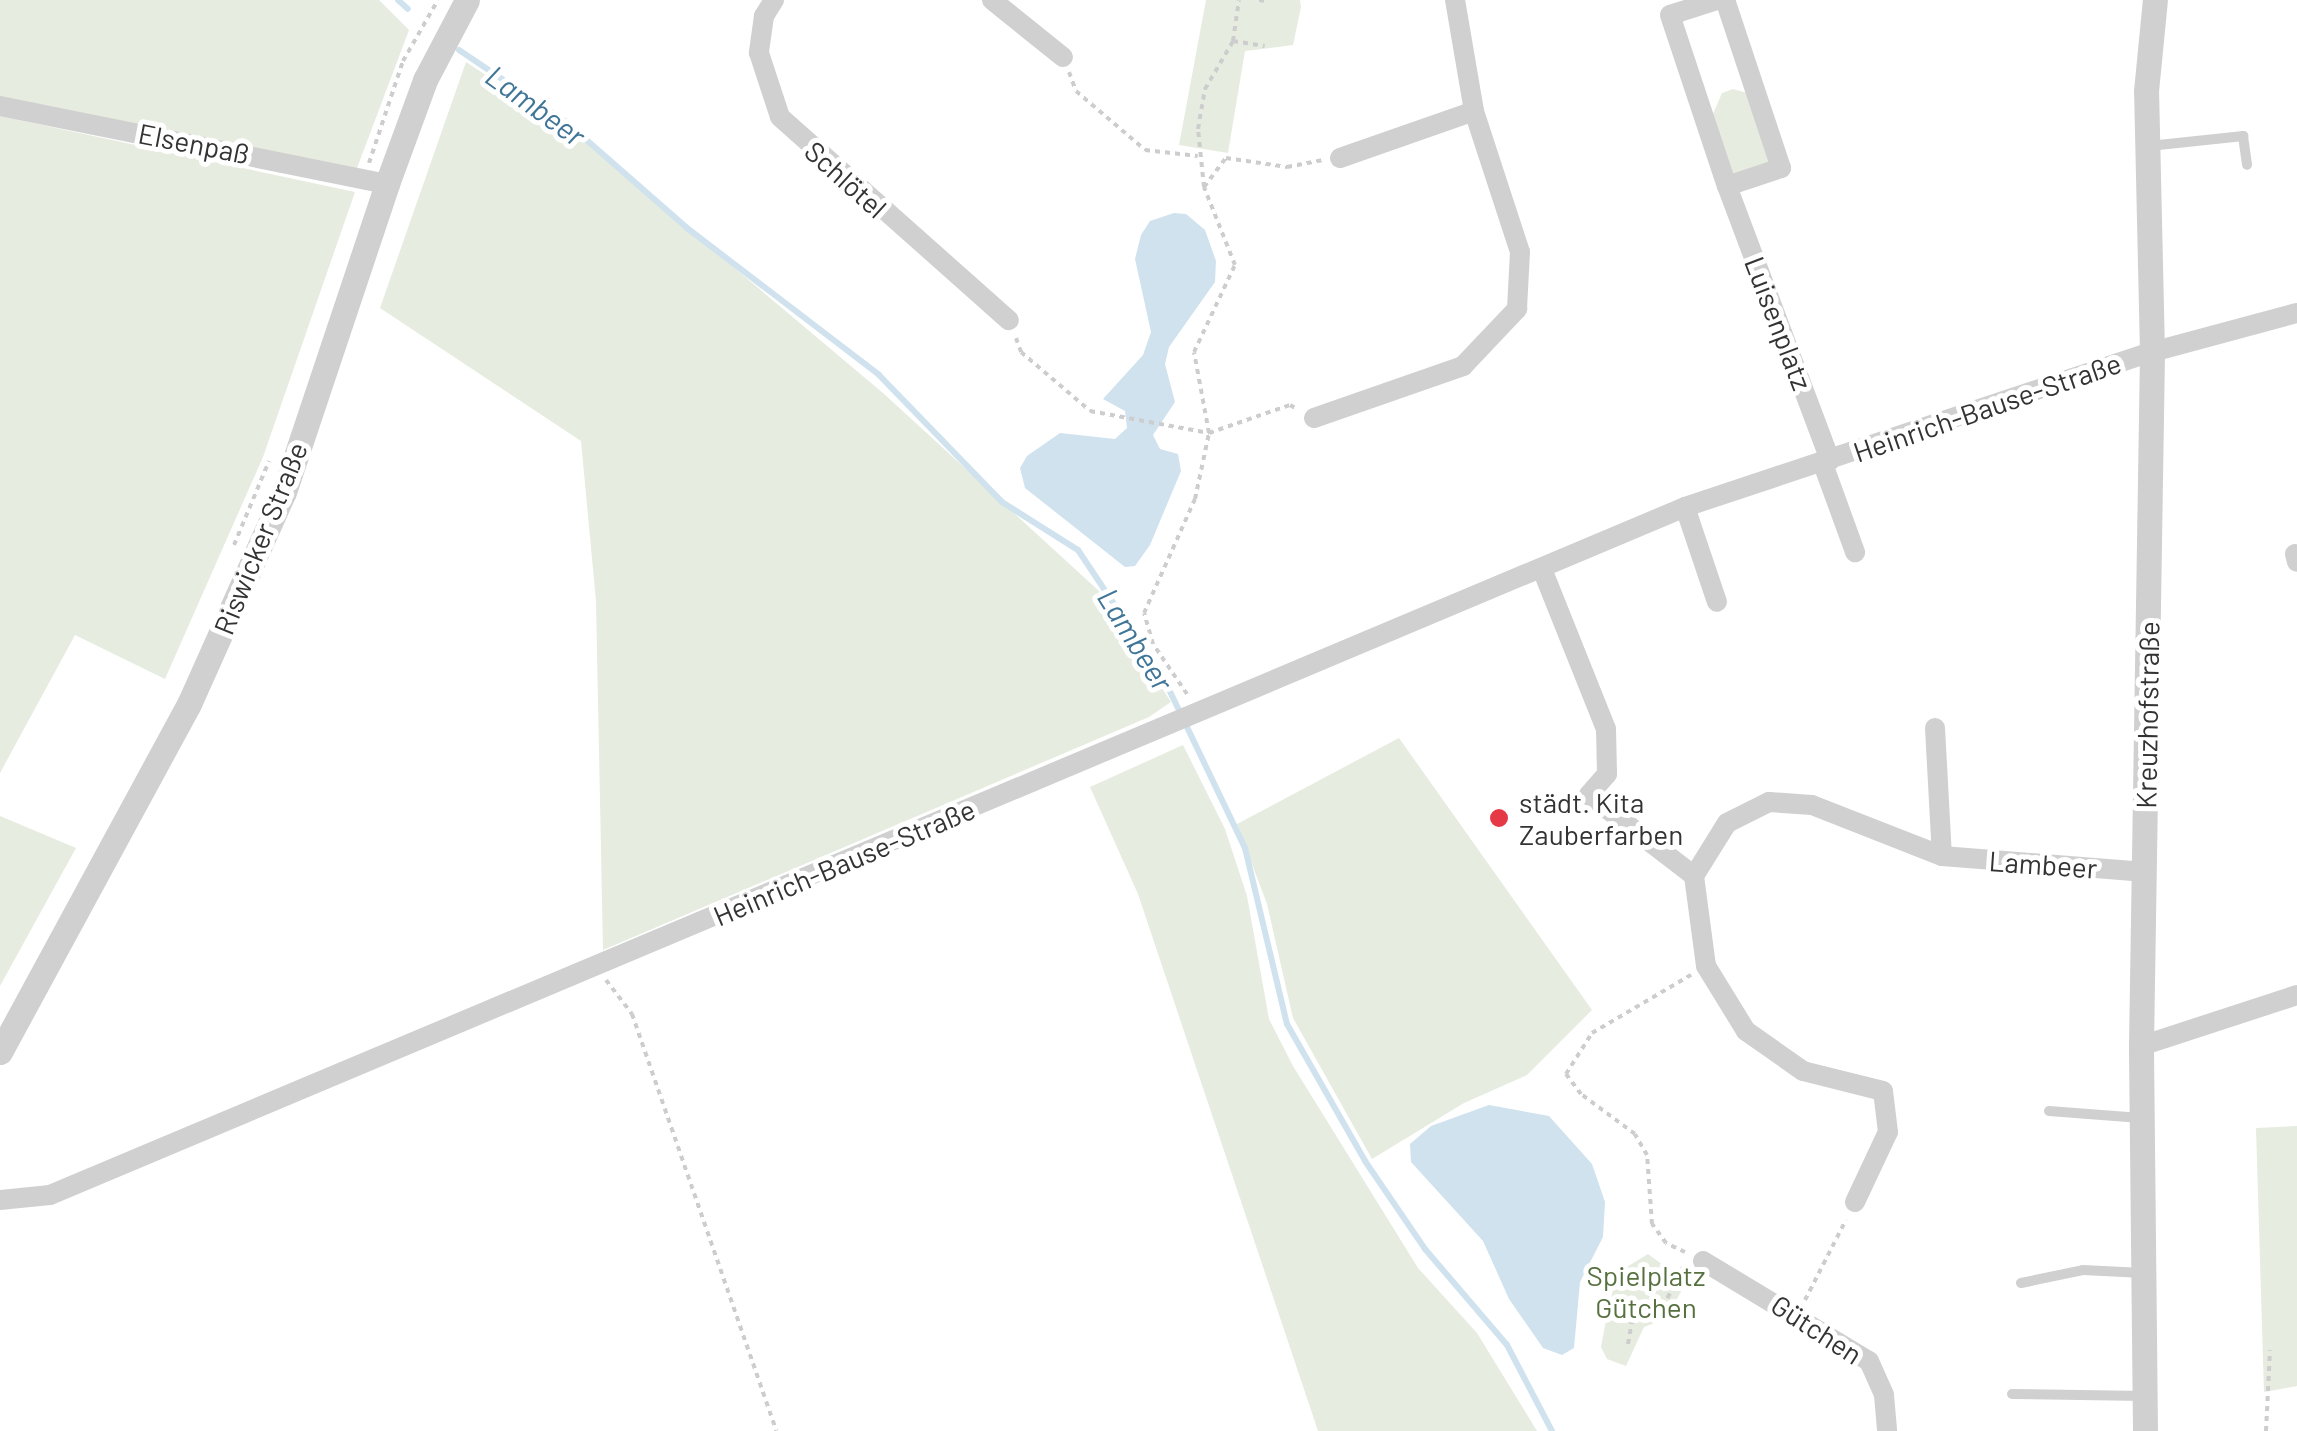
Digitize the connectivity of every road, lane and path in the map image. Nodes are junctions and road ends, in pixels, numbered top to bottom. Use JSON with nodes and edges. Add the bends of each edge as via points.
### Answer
{"nodes":[{"id":1,"x":467,"y":0,"type":"edge"},
{"id":2,"x":774,"y":0,"type":"edge"},
{"id":3,"x":992,"y":0,"type":"edge"},
{"id":4,"x":1239,"y":0,"type":"edge"},
{"id":5,"x":1259,"y":0,"type":"edge"},
{"id":6,"x":1456,"y":0,"type":"edge"},
{"id":7,"x":1721,"y":0,"type":"edge"},
{"id":8,"x":2155,"y":0,"type":"edge"},
{"id":9,"x":1267,"y":1,"type":"edge"},
{"id":10,"x":1233,"y":41,"type":"junction"},
{"id":11,"x":1265,"y":46,"type":"dead end"},
{"id":12,"x":1063,"y":57,"type":"joint"},
{"id":13,"x":0,"y":106,"type":"edge"},
{"id":14,"x":1474,"y":110,"type":"junction"},
{"id":15,"x":2148,"y":146,"type":"junction"},
{"id":16,"x":1198,"y":156,"type":"junction"},
{"id":17,"x":1340,"y":158,"type":"joint"},
{"id":18,"x":2247,"y":165,"type":"dead end"},
{"id":19,"x":387,"y":184,"type":"junction"},
{"id":20,"x":1727,"y":186,"type":"junction"},
{"id":21,"x":1204,"y":187,"type":"junction"},
{"id":22,"x":2297,"y":313,"type":"edge"},
{"id":23,"x":1009,"y":320,"type":"joint"},
{"id":24,"x":2152,"y":352,"type":"junction"},
{"id":25,"x":1314,"y":418,"type":"joint"},
{"id":26,"x":1209,"y":434,"type":"junction"},
{"id":27,"x":273,"y":452,"type":"dead end"},
{"id":28,"x":1827,"y":462,"type":"junction"},
{"id":29,"x":1684,"y":507,"type":"junction"},
{"id":30,"x":1854,"y":552,"type":"dead end"},
{"id":31,"x":230,"y":554,"type":"dead end"},
{"id":32,"x":1542,"y":569,"type":"junction"},
{"id":33,"x":1717,"y":602,"type":"dead end"},
{"id":34,"x":1189,"y":718,"type":"junction"},
{"id":35,"x":1935,"y":728,"type":"dead end"},
{"id":36,"x":1942,"y":856,"type":"junction"},
{"id":37,"x":2145,"y":872,"type":"junction"},
{"id":38,"x":1694,"y":876,"type":"junction"},
{"id":39,"x":1706,"y":966,"type":"junction"},
{"id":40,"x":591,"y":968,"type":"junction"},
{"id":41,"x":2297,"y":995,"type":"edge"},
{"id":42,"x":2141,"y":1046,"type":"junction"},
{"id":43,"x":0,"y":1052,"type":"edge"},
{"id":44,"x":2049,"y":1112,"type":"dead end"},
{"id":45,"x":2142,"y":1118,"type":"junction"},
{"id":46,"x":0,"y":1200,"type":"edge"},
{"id":47,"x":1855,"y":1202,"type":"joint"},
{"id":48,"x":1702,"y":1261,"type":"dead end"},
{"id":49,"x":2144,"y":1273,"type":"junction"},
{"id":50,"x":2021,"y":1282,"type":"dead end"},
{"id":51,"x":1795,"y":1311,"type":"junction"},
{"id":52,"x":1628,"y":1344,"type":"dead end"},
{"id":53,"x":2270,"y":1350,"type":"dead end"},
{"id":54,"x":2012,"y":1394,"type":"dead end"},
{"id":55,"x":2145,"y":1396,"type":"junction"},
{"id":56,"x":776,"y":1431,"type":"edge"},
{"id":57,"x":1887,"y":1431,"type":"edge"},
{"id":58,"x":2145,"y":1431,"type":"edge"},
{"id":59,"x":2266,"y":1431,"type":"edge"}],
"edges":[{"from":1,"to":19,"type":"street","name":"Riswicker Straße","via":[[426,80]]},
{"from":2,"to":23,"type":"street","name":"Schlötel","via":[[764,16],[759,53],[780,117]]},
{"from":3,"to":12,"type":"street"},
{"from":4,"to":10,"type":"path"},
{"from":5,"to":9,"type":"path"},
{"from":6,"to":14,"type":"street"},
{"from":7,"to":20,"type":"street","name":"Luisenplatz","via":[[1670,15]]},
{"from":7,"to":20,"type":"street","name":"Luisenplatz","via":[[1781,168]]},
{"from":8,"to":15,"type":"street","name":"Kreuzhofstraße"},
{"from":10,"to":11,"type":"path"},
{"from":10,"to":16,"type":"path","via":[[1205,89]]},
{"from":12,"to":16,"type":"path","via":[[1076,91],[1145,150]]},
{"from":13,"to":19,"type":"street","name":"Elsenpaß"},
{"from":14,"to":17,"type":"street"},
{"from":14,"to":25,"type":"street","via":[[1520,252],[1517,308],[1463,366]]},
{"from":15,"to":18,"type":"lane","via":[[2243,136]]},
{"from":15,"to":24,"type":"street","name":"Kreuzhofstraße"},
{"from":16,"to":21,"type":"path"},
{"from":17,"to":21,"type":"path","via":[[1286,166],[1226,158]]},
{"from":19,"to":43,"type":"street","name":"Riswicker Straße","via":[[268,527],[189,704]]},
{"from":20,"to":28,"type":"street","name":"Luisenplatz"},
{"from":21,"to":26,"type":"path","via":[[1235,265],[1194,352]]},
{"from":22,"to":24,"type":"street","name":"Heinrich-Bause-Straße"},
{"from":23,"to":26,"type":"path","via":[[1032,362],[1090,411]]},
{"from":24,"to":28,"type":"street","name":"Heinrich-Bause-Straße"},
{"from":24,"to":37,"type":"street","name":"Kreuzhofstraße"},
{"from":25,"to":26,"type":"path","via":[[1290,405]]},
{"from":26,"to":34,"type":"path","via":[[1195,499],[1144,613]]},
{"from":27,"to":31,"type":"path"},
{"from":28,"to":29,"type":"street","name":"Heinrich-Bause-Straße"},
{"from":28,"to":30,"type":"street","name":"Heinrich-Bause-Straße"},
{"from":29,"to":32,"type":"street","name":"Heinrich-Bause-Straße"},
{"from":29,"to":33,"type":"street"},
{"from":32,"to":34,"type":"street","name":"Heinrich-Bause-Straße"},
{"from":32,"to":38,"type":"street","via":[[1588,676],[1606,744],[1606,774],[1589,795]]},
{"from":34,"to":40,"type":"street","name":"Heinrich-Bause-Straße"},
{"from":35,"to":36,"type":"street"},
{"from":36,"to":37,"type":"street","name":"Lambeer"},
{"from":36,"to":38,"type":"street","name":"Lambeer","via":[[1812,806],[1769,802],[1727,823]]},
{"from":37,"to":42,"type":"street","name":"Kreuzhofstraße"},
{"from":38,"to":39,"type":"street"},
{"from":39,"to":47,"type":"street","via":[[1746,1031],[1803,1071],[1883,1091],[1888,1132]]},
{"from":39,"to":52,"type":"path","via":[[1592,1033],[1566,1074],[1635,1134],[1647,1154],[1652,1224],[1666,1243],[1689,1254],[1663,1307],[1632,1322]]},
{"from":40,"to":46,"type":"street","name":"Heinrich-Bause-Straße","via":[[50,1194]]},
{"from":40,"to":56,"type":"path","via":[[622,993],[632,1014]]},
{"from":41,"to":42,"type":"street"},
{"from":42,"to":45,"type":"street","name":"Kreuzhofstraße"},
{"from":44,"to":45,"type":"lane"},
{"from":45,"to":49,"type":"street","name":"Kreuzhofstraße"},
{"from":47,"to":51,"type":"path"},
{"from":48,"to":51,"type":"street","name":"Gütchen"},
{"from":49,"to":50,"type":"lane","via":[[2083,1270]]},
{"from":49,"to":55,"type":"street","name":"Kreuzhofstraße"},
{"from":51,"to":57,"type":"street","name":"Gütchen","via":[[1869,1361],[1884,1395]]},
{"from":53,"to":59,"type":"path"},
{"from":54,"to":55,"type":"lane"},
{"from":55,"to":58,"type":"street","name":"Kreuzhofstraße"}]}
